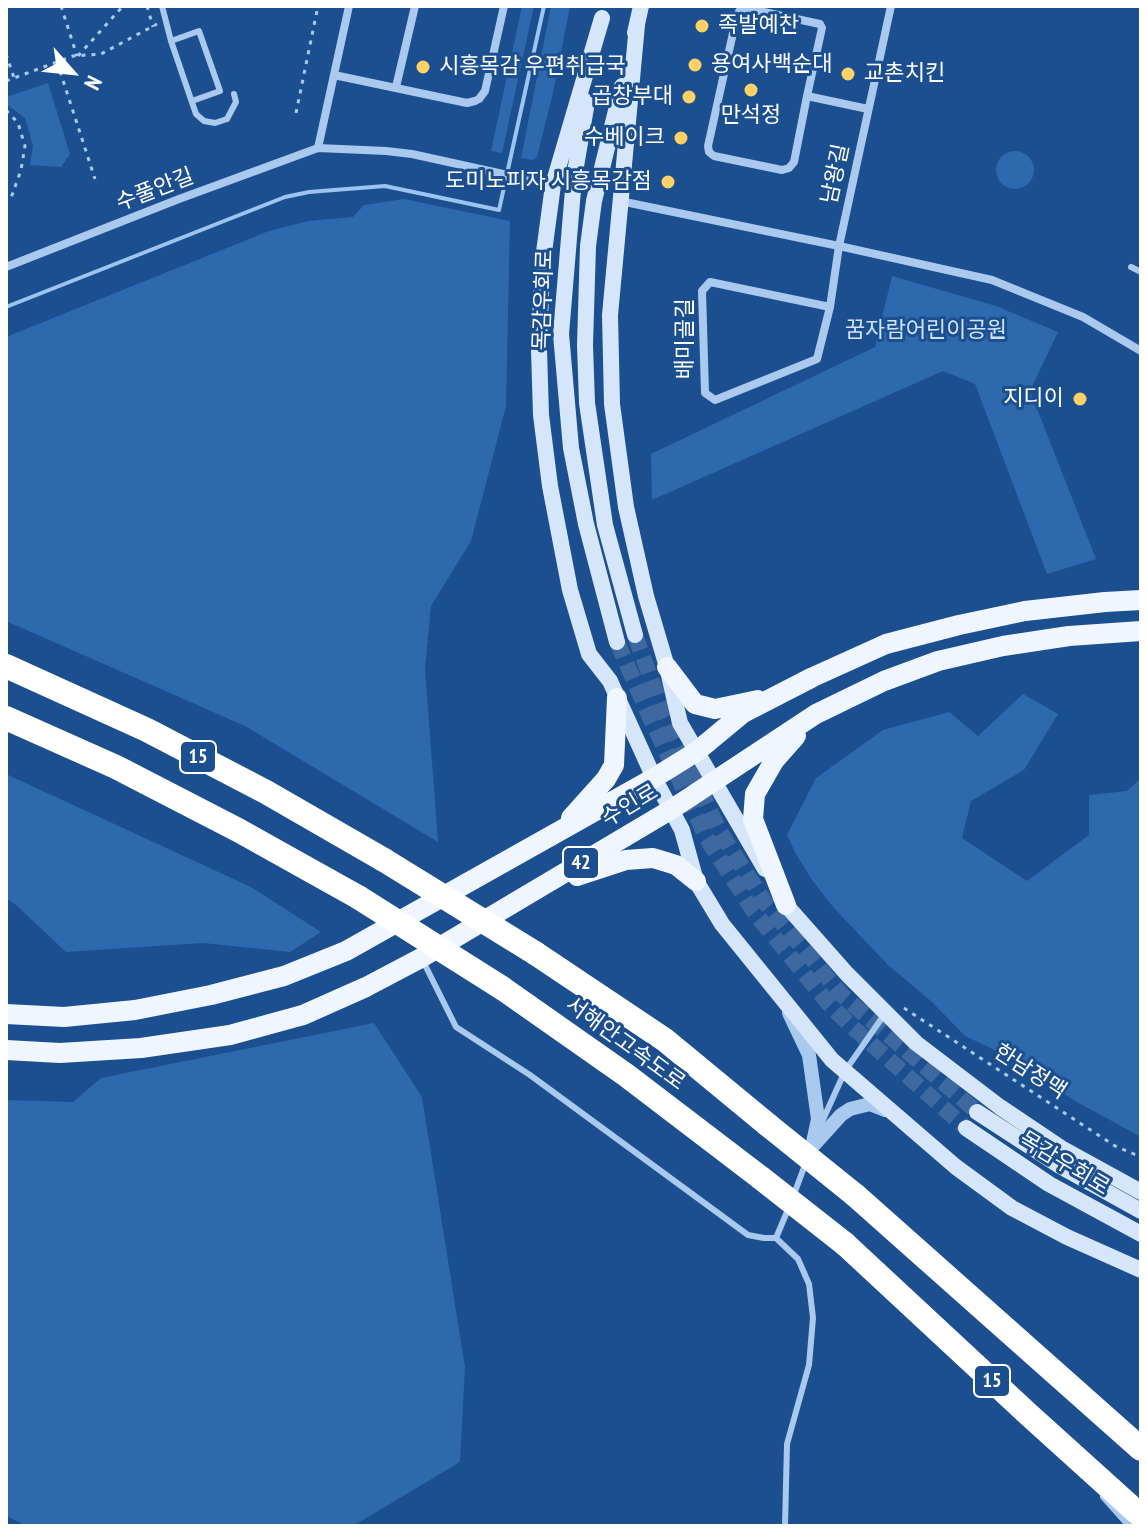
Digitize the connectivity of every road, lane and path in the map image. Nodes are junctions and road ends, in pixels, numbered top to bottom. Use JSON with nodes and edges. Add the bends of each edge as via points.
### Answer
{"nodes":[{"id":1,"x":61,"y":6,"type":"edge"},
{"id":2,"x":123,"y":6,"type":"edge"},
{"id":3,"x":147,"y":6,"type":"edge"},
{"id":4,"x":162,"y":6,"type":"edge"},
{"id":5,"x":318,"y":6,"type":"edge"},
{"id":6,"x":349,"y":6,"type":"edge"},
{"id":7,"x":415,"y":6,"type":"edge"},
{"id":8,"x":504,"y":6,"type":"edge"},
{"id":9,"x":641,"y":6,"type":"edge"},
{"id":10,"x":891,"y":6,"type":"edge"},
{"id":11,"x":604,"y":12,"type":"edge"},
{"id":12,"x":637,"y":25,"type":"junction"},
{"id":13,"x":171,"y":41,"type":"junction"},
{"id":14,"x":6,"y":54,"type":"edge"},
{"id":15,"x":78,"y":56,"type":"junction"},
{"id":16,"x":57,"y":62,"type":"junction"},
{"id":17,"x":334,"y":75,"type":"junction"},
{"id":18,"x":14,"y":78,"type":"junction"},
{"id":19,"x":6,"y":81,"type":"edge"},
{"id":20,"x":396,"y":87,"type":"junction"},
{"id":21,"x":234,"y":94,"type":"dead end"},
{"id":22,"x":807,"y":96,"type":"junction"},
{"id":23,"x":192,"y":101,"type":"junction"},
{"id":24,"x":868,"y":109,"type":"junction"},
{"id":25,"x":6,"y":110,"type":"edge"},
{"id":26,"x":296,"y":113,"type":"dead end"},
{"id":27,"x":318,"y":148,"type":"junction"},
{"id":28,"x":95,"y":179,"type":"dead end"},
{"id":29,"x":553,"y":185,"type":"junction"},
{"id":30,"x":11,"y":198,"type":"dead end"},
{"id":31,"x":620,"y":201,"type":"junction"},
{"id":32,"x":839,"y":246,"type":"junction"},
{"id":33,"x":6,"y":267,"type":"edge"},
{"id":34,"x":1131,"y":267,"type":"dead end"},
{"id":35,"x":1141,"y":272,"type":"edge"},
{"id":36,"x":830,"y":307,"type":"junction"},
{"id":37,"x":1141,"y":351,"type":"edge"},
{"id":38,"x":1141,"y":600,"type":"edge"},
{"id":39,"x":1141,"y":631,"type":"edge"},
{"id":40,"x":635,"y":635,"type":"tunnel mouth"},
{"id":41,"x":617,"y":642,"type":"tunnel mouth"},
{"id":42,"x":6,"y":666,"type":"edge"},
{"id":43,"x":667,"y":667,"type":"junction"},
{"id":44,"x":777,"y":696,"type":"junction"},
{"id":45,"x":617,"y":698,"type":"junction"},
{"id":46,"x":816,"y":714,"type":"junction"},
{"id":47,"x":6,"y":718,"type":"edge"},
{"id":48,"x":696,"y":752,"type":"junction"},
{"id":49,"x":654,"y":778,"type":"junction"},
{"id":50,"x":714,"y":782,"type":"junction"},
{"id":51,"x":672,"y":809,"type":"junction"},
{"id":52,"x":561,"y":830,"type":"junction"},
{"id":53,"x":696,"y":881,"type":"junction"},
{"id":54,"x":539,"y":888,"type":"junction"},
{"id":55,"x":786,"y":905,"type":"junction"},
{"id":56,"x":421,"y":958,"type":"junction"},
{"id":57,"x":784,"y":1002,"type":"junction"},
{"id":58,"x":904,"y":1008,"type":"dead end"},
{"id":59,"x":6,"y":1014,"type":"edge"},
{"id":60,"x":885,"y":1014,"type":"junction"},
{"id":61,"x":6,"y":1050,"type":"edge"},
{"id":62,"x":845,"y":1071,"type":"junction"},
{"id":63,"x":977,"y":1112,"type":"tunnel mouth"},
{"id":64,"x":898,"y":1116,"type":"junction"},
{"id":65,"x":966,"y":1128,"type":"tunnel mouth"},
{"id":66,"x":812,"y":1147,"type":"junction"},
{"id":67,"x":1141,"y":1157,"type":"edge"},
{"id":68,"x":1141,"y":1192,"type":"edge"},
{"id":69,"x":1141,"y":1211,"type":"edge"},
{"id":70,"x":1141,"y":1234,"type":"edge"},
{"id":71,"x":776,"y":1238,"type":"junction"},
{"id":72,"x":1141,"y":1270,"type":"edge"},
{"id":73,"x":1028,"y":1414,"type":"junction"},
{"id":74,"x":1141,"y":1449,"type":"edge"},
{"id":75,"x":1079,"y":1470,"type":"dead end"},
{"id":76,"x":1099,"y":1493,"type":"dead end"},
{"id":77,"x":1141,"y":1516,"type":"edge"},
{"id":78,"x":785,"y":1526,"type":"edge"},
{"id":79,"x":1129,"y":1526,"type":"edge"}],
"edges":[{"from":1,"to":15,"type":"path"},
{"from":2,"to":15,"type":"path"},
{"from":3,"to":15,"type":"path","via":[[152,28],[101,54]]},
{"from":4,"to":13,"type":"lane"},
{"from":5,"to":26,"type":"path"},
{"from":6,"to":17,"type":"street"},
{"from":7,"to":20,"type":"street"},
{"from":8,"to":20,"type":"street","via":[[479,99],[467,103]]},
{"from":9,"to":12,"type":"main road","name":"목감우회로"},
{"from":10,"to":24,"type":"street","name":"남왕길"},
{"from":11,"to":29,"type":"main road"},
{"from":11,"to":41,"type":"main road","name":"목감우회로","via":[[574,178],[561,334],[571,448]]},
{"from":12,"to":31,"type":"main road"},
{"from":12,"to":40,"type":"main road","name":"목감우회로","via":[[594,201],[585,345],[587,403],[605,525]]},
{"from":13,"to":23,"type":"lane"},
{"from":13,"to":23,"type":"lane","via":[[199,31],[220,91]]},
{"from":14,"to":18,"type":"path"},
{"from":15,"to":16,"type":"path"},
{"from":16,"to":18,"type":"path"},
{"from":16,"to":28,"type":"path"},
{"from":17,"to":20,"type":"street"},
{"from":17,"to":27,"type":"street"},
{"from":18,"to":19,"type":"path"},
{"from":21,"to":23,"type":"lane","via":[[233,110],[215,123],[196,114]]},
{"from":22,"to":22,"type":"street","name":"남왕길","via":[[789,168],[709,152],[740,10],[820,24]]},
{"from":22,"to":24,"type":"street"},
{"from":24,"to":32,"type":"street","name":"남왕길"},
{"from":25,"to":30,"type":"path","via":[[18,123],[25,146]]},
{"from":27,"to":29,"type":"street","name":"수풀안길","via":[[412,154]]},
{"from":27,"to":33,"type":"street","name":"수풀안길"},
{"from":29,"to":45,"type":"main road","via":[[542,267],[541,415],[570,590],[589,654]]},
{"from":31,"to":32,"type":"street"},
{"from":31,"to":43,"type":"main road","via":[[610,315],[612,404],[626,507]]},
{"from":32,"to":36,"type":"street","name":"배미골길"},
{"from":32,"to":37,"type":"street","via":[[992,280],[1083,317]]},
{"from":34,"to":35,"type":"lane"},
{"from":36,"to":36,"type":"street","name":"배미골길","via":[[817,359],[715,400],[705,393],[702,291],[710,282]]},
{"from":38,"to":44,"type":"main road","name":"수인로","number":"42","via":[[1025,611],[886,644]]},
{"from":39,"to":46,"type":"main road","name":"수인로","number":"42","via":[[1056,638],[938,661]]},
{"from":42,"to":74,"type":"highway","name":"서해안고속도로","number":"15","bridge":true,"via":[[266,792],[535,953],[665,1040],[855,1195]]},
{"from":43,"to":44,"type":"main road","via":[[695,704],[715,709]]},
{"from":43,"to":48,"type":"main road","via":[[680,723]]},
{"from":44,"to":48,"type":"main road","name":"수인로","number":"42","via":[[743,713]]},
{"from":45,"to":49,"type":"main road"},
{"from":45,"to":52,"type":"main road","via":[[614,765]]},
{"from":46,"to":50,"type":"main road","name":"수인로","number":"42"},
{"from":46,"to":55,"type":"main road","via":[[774,761],[755,794],[753,819]]},
{"from":47,"to":73,"type":"highway","name":"서해안고속도로","number":"15","bridge":true,"via":[[238,830],[358,897],[502,988],[626,1075],[845,1244]]},
{"from":48,"to":49,"type":"main road","name":"수인로","number":"42"},
{"from":48,"to":50,"type":"main road"},
{"from":49,"to":51,"type":"main road"},
{"from":49,"to":52,"type":"main road","name":"수인로","number":"42"},
{"from":50,"to":51,"type":"main road","name":"수인로","number":"42"},
{"from":50,"to":55,"type":"main road"},
{"from":51,"to":53,"type":"main road"},
{"from":51,"to":54,"type":"main road","name":"수인로","number":"42"},
{"from":52,"to":59,"type":"main road","name":"수인로","number":"42","via":[[346,951],[284,976],[135,1010],[64,1017]]},
{"from":53,"to":54,"type":"main road","via":[[676,865],[653,858],[626,860]]},
{"from":53,"to":57,"type":"main road","via":[[722,924]]},
{"from":54,"to":56,"type":"main road","name":"수인로","number":"42"},
{"from":55,"to":60,"type":"main road"},
{"from":56,"to":61,"type":"main road","name":"수인로","number":"42","via":[[303,1015],[230,1035],[141,1048]]},
{"from":56,"to":71,"type":"lane","via":[[456,1027],[748,1235]]},
{"from":57,"to":62,"type":"main road"},
{"from":57,"to":66,"type":"street","via":[[809,1055],[818,1119]]},
{"from":58,"to":67,"type":"path","name":"한남정맥","via":[[1115,1146]]},
{"from":60,"to":62,"type":"lane"},
{"from":60,"to":68,"type":"main road","via":[[1000,1107]]},
{"from":62,"to":64,"type":"main road"},
{"from":62,"to":66,"type":"lane"},
{"from":63,"to":69,"type":"main road","name":"목감우회로"},
{"from":64,"to":66,"type":"street","via":[[870,1104],[850,1109]]},
{"from":64,"to":72,"type":"main road","via":[[1012,1208]]},
{"from":65,"to":70,"type":"main road","name":"목감우회로","via":[[1049,1184]]},
{"from":66,"to":71,"type":"lane"},
{"from":71,"to":78,"type":"lane","via":[[798,1259],[809,1284],[813,1318],[809,1365],[787,1444]]},
{"from":73,"to":75,"type":"lane"},
{"from":73,"to":77,"type":"highway","name":"서해안고속도로","number":"15"},
{"from":76,"to":79,"type":"lane"}]}
